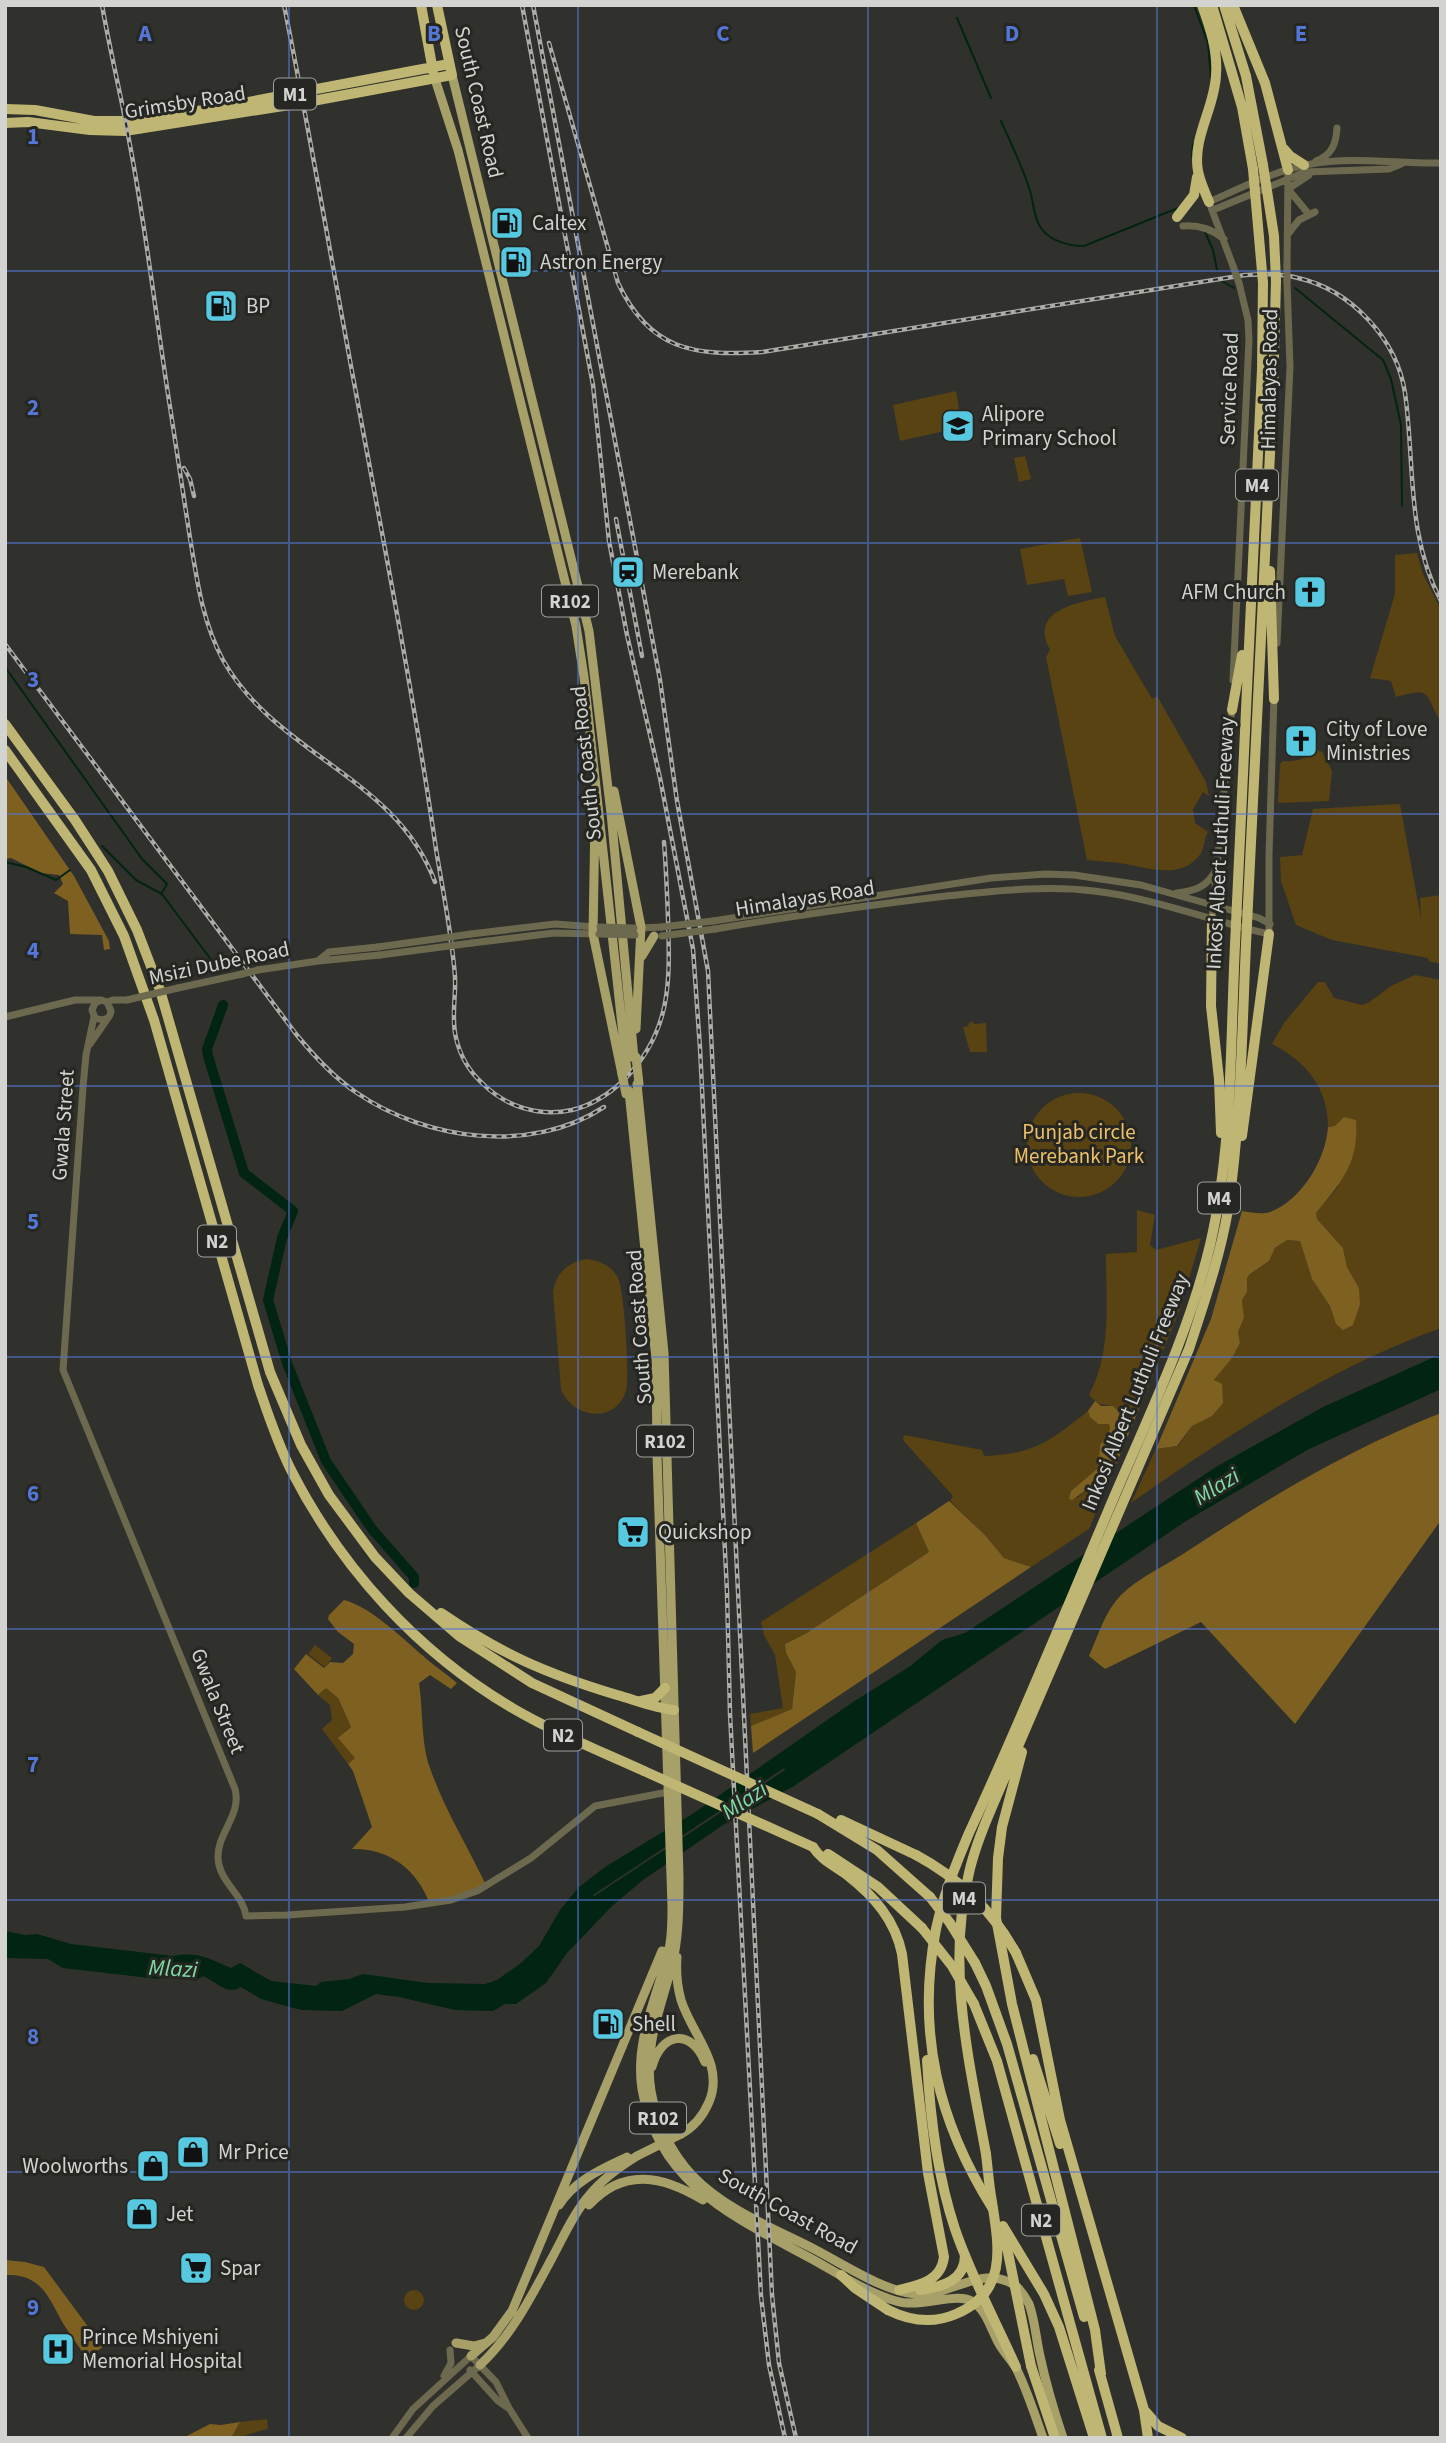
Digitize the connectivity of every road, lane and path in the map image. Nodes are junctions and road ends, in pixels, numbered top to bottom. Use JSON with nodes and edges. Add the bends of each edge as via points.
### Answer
{"nodes":[{"id":1,"x":421,"y":5,"type":"edge"},
{"id":2,"x":437,"y":5,"type":"edge"},
{"id":3,"x":1202,"y":5,"type":"edge"},
{"id":4,"x":1212,"y":5,"type":"edge"},
{"id":5,"x":1224,"y":5,"type":"edge"},
{"id":6,"x":1233,"y":5,"type":"edge"},
{"id":7,"x":451,"y":69,"type":"junction"},
{"id":8,"x":433,"y":73,"type":"junction"},
{"id":9,"x":7,"y":107,"type":"edge"},
{"id":10,"x":5,"y":123,"type":"edge"},
{"id":11,"x":107,"y":127,"type":"junction"},
{"id":12,"x":464,"y":127,"type":"junction"},
{"id":13,"x":1338,"y":128,"type":"dead end"},
{"id":14,"x":452,"y":130,"type":"junction"},
{"id":15,"x":1284,"y":149,"type":"junction"},
{"id":16,"x":1441,"y":163,"type":"edge"},
{"id":17,"x":1308,"y":164,"type":"junction"},
{"id":18,"x":1401,"y":164,"type":"junction"},
{"id":19,"x":1258,"y":167,"type":"junction"},
{"id":20,"x":1198,"y":169,"type":"junction"},
{"id":21,"x":1316,"y":172,"type":"junction"},
{"id":22,"x":1288,"y":174,"type":"junction"},
{"id":23,"x":1271,"y":185,"type":"junction"},
{"id":24,"x":1288,"y":192,"type":"junction"},
{"id":25,"x":1211,"y":206,"type":"junction"},
{"id":26,"x":1180,"y":221,"type":"joint"},
{"id":27,"x":1287,"y":234,"type":"junction"},
{"id":28,"x":490,"y":236,"type":"junction"},
{"id":29,"x":479,"y":237,"type":"junction"},
{"id":30,"x":1224,"y":240,"type":"junction"},
{"id":31,"x":1281,"y":281,"type":"junction"},
{"id":32,"x":507,"y":300,"type":"junction"},
{"id":33,"x":495,"y":303,"type":"junction"},
{"id":34,"x":517,"y":342,"type":"junction"},
{"id":35,"x":506,"y":346,"type":"junction"},
{"id":36,"x":524,"y":368,"type":"junction"},
{"id":37,"x":513,"y":372,"type":"junction"},
{"id":38,"x":541,"y":436,"type":"junction"},
{"id":39,"x":529,"y":439,"type":"junction"},
{"id":40,"x":1267,"y":495,"type":"junction"},
{"id":41,"x":573,"y":564,"type":"junction"},
{"id":42,"x":561,"y":567,"type":"junction"},
{"id":43,"x":1251,"y":602,"type":"junction"},
{"id":44,"x":1274,"y":699,"type":"junction"},
{"id":45,"x":599,"y":706,"type":"junction"},
{"id":46,"x":588,"y":708,"type":"junction"},
{"id":47,"x":1232,"y":710,"type":"junction"},
{"id":48,"x":8,"y":726,"type":"edge"},
{"id":49,"x":5,"y":752,"type":"edge"},
{"id":50,"x":606,"y":766,"type":"junction"},
{"id":51,"x":595,"y":778,"type":"junction"},
{"id":52,"x":1217,"y":866,"type":"junction"},
{"id":53,"x":1171,"y":893,"type":"junction"},
{"id":54,"x":1243,"y":903,"type":"junction"},
{"id":55,"x":1215,"y":906,"type":"junction"},
{"id":56,"x":1212,"y":919,"type":"junction"},
{"id":57,"x":714,"y":925,"type":"junction"},
{"id":58,"x":1270,"y":929,"type":"junction"},
{"id":59,"x":597,"y":930,"type":"junction"},
{"id":60,"x":638,"y":932,"type":"junction"},
{"id":61,"x":659,"y":933,"type":"junction"},
{"id":62,"x":1241,"y":944,"type":"junction"},
{"id":63,"x":330,"y":957,"type":"joint"},
{"id":64,"x":639,"y":964,"type":"junction"},
{"id":65,"x":127,"y":1000,"type":"junction"},
{"id":66,"x":104,"y":1001,"type":"junction"},
{"id":67,"x":61,"y":1004,"type":"junction"},
{"id":68,"x":93,"y":1014,"type":"junction"},
{"id":69,"x":110,"y":1014,"type":"junction"},
{"id":70,"x":5,"y":1017,"type":"edge"},
{"id":71,"x":86,"y":1055,"type":"junction"},
{"id":72,"x":635,"y":1058,"type":"junction"},
{"id":73,"x":624,"y":1072,"type":"junction"},
{"id":74,"x":633,"y":1089,"type":"junction"},
{"id":75,"x":1223,"y":1174,"type":"junction"},
{"id":76,"x":1227,"y":1211,"type":"junction"},
{"id":77,"x":409,"y":1593,"type":"junction"},
{"id":78,"x":1051,"y":1657,"type":"junction"},
{"id":79,"x":665,"y":1688,"type":"junction"},
{"id":80,"x":639,"y":1701,"type":"junction"},
{"id":81,"x":670,"y":1709,"type":"junction"},
{"id":82,"x":671,"y":1798,"type":"junction"},
{"id":83,"x":818,"y":1814,"type":"junction"},
{"id":84,"x":813,"y":1847,"type":"junction"},
{"id":85,"x":673,"y":1883,"type":"junction"},
{"id":86,"x":679,"y":1924,"type":"junction"},
{"id":87,"x":929,"y":2018,"type":"junction"},
{"id":88,"x":1017,"y":2025,"type":"junction"},
{"id":89,"x":649,"y":2082,"type":"junction"},
{"id":90,"x":922,"y":2116,"type":"junction"},
{"id":91,"x":680,"y":2133,"type":"junction"},
{"id":92,"x":637,"y":2154,"type":"junction"},
{"id":93,"x":986,"y":2154,"type":"junction"},
{"id":94,"x":950,"y":2213,"type":"junction"},
{"id":95,"x":549,"y":2221,"type":"junction"},
{"id":96,"x":759,"y":2231,"type":"junction"},
{"id":97,"x":964,"y":2252,"type":"junction"},
{"id":98,"x":553,"y":2257,"type":"junction"},
{"id":99,"x":1100,"y":2260,"type":"junction"},
{"id":100,"x":841,"y":2275,"type":"junction"},
{"id":101,"x":976,"y":2280,"type":"junction"},
{"id":102,"x":903,"y":2291,"type":"junction"},
{"id":103,"x":489,"y":2341,"type":"junction"},
{"id":104,"x":453,"y":2346,"type":"joint"},
{"id":105,"x":467,"y":2360,"type":"junction"},
{"id":106,"x":1016,"y":2367,"type":"junction"},
{"id":107,"x":476,"y":2369,"type":"junction"},
{"id":108,"x":1101,"y":2374,"type":"junction"},
{"id":109,"x":430,"y":2393,"type":"junction"},
{"id":110,"x":1144,"y":2410,"type":"junction"},
{"id":111,"x":392,"y":2438,"type":"edge"},
{"id":112,"x":406,"y":2438,"type":"edge"},
{"id":113,"x":528,"y":2438,"type":"edge"},
{"id":114,"x":1043,"y":2438,"type":"edge"},
{"id":115,"x":1055,"y":2438,"type":"edge"},
{"id":116,"x":1063,"y":2438,"type":"edge"},
{"id":117,"x":1094,"y":2438,"type":"edge"},
{"id":118,"x":1102,"y":2438,"type":"edge"},
{"id":119,"x":1118,"y":2438,"type":"edge"},
{"id":120,"x":1149,"y":2438,"type":"edge"},
{"id":121,"x":1182,"y":2438,"type":"edge"}],
"edges":[{"from":1,"to":8,"type":"highway","name":"South Coast Road","number":"R102"},
{"from":2,"to":7,"type":"highway","name":"South Coast Road","number":"R102"},
{"from":3,"to":20,"type":"highway","via":[[1216,54],[1216,74],[1198,148]]},
{"from":4,"to":19,"type":"highway","name":"Inkosi Albert Luthuli Freeway","number":"M4"},
{"from":5,"to":19,"type":"highway","name":"Inkosi Albert Luthuli Freeway","number":"M4","via":[[1246,76]]},
{"from":6,"to":15,"type":"highway","via":[[1265,83]]},
{"from":7,"to":8,"type":"highway","name":"Grimsby Road","number":"M1"},
{"from":7,"to":12,"type":"main road","name":"South Coast Road","number":"R102"},
{"from":8,"to":11,"type":"highway","name":"Grimsby Road","number":"M1"},
{"from":8,"to":14,"type":"main road","name":"South Coast Road","number":"R102"},
{"from":9,"to":11,"type":"highway","name":"Grimsby Road","number":"M1"},
{"from":10,"to":11,"type":"highway","name":"Grimsby Road","number":"M1"},
{"from":12,"to":14,"type":"main road"},
{"from":12,"to":28,"type":"main road","name":"South Coast Road","number":"R102"},
{"from":13,"to":17,"type":"street","via":[[1332,149]]},
{"from":14,"to":29,"type":"main road","name":"South Coast Road","number":"R102"},
{"from":15,"to":17,"type":"highway"},
{"from":15,"to":22,"type":"highway"},
{"from":16,"to":18,"type":"street"},
{"from":17,"to":18,"type":"street","via":[[1377,160]]},
{"from":17,"to":22,"type":"street"},
{"from":18,"to":21,"type":"street","via":[[1389,169]]},
{"from":19,"to":31,"type":"highway","name":"Inkosi Albert Luthuli Freeway","number":"M4","bridge":true},
{"from":19,"to":43,"type":"highway","name":"Inkosi Albert Luthuli Freeway","number":"M4","bridge":true,"via":[[1262,369]]},
{"from":20,"to":25,"type":"highway"},
{"from":20,"to":26,"type":"highway","via":[[1194,195]]},
{"from":21,"to":22,"type":"street"},
{"from":21,"to":24,"type":"street"},
{"from":22,"to":23,"type":"street"},
{"from":22,"to":24,"type":"street","name":"Himalayas Road"},
{"from":22,"to":25,"type":"street"},
{"from":23,"to":24,"type":"street"},
{"from":23,"to":25,"type":"street"},
{"from":24,"to":27,"type":"street","name":"Himalayas Road"},
{"from":24,"to":27,"type":"street","via":[[1311,212]]},
{"from":25,"to":30,"type":"street","name":"Service Road"},
{"from":26,"to":30,"type":"street","via":[[1203,227]]},
{"from":27,"to":31,"type":"street","name":"Himalayas Road","bridge":true,"via":[[1287,265]]},
{"from":28,"to":29,"type":"main road"},
{"from":28,"to":32,"type":"main road","name":"South Coast Road","number":"R102"},
{"from":29,"to":33,"type":"main road","name":"South Coast Road","number":"R102"},
{"from":30,"to":47,"type":"street","name":"Service Road","bridge":true,"via":[[1239,283],[1249,340]]},
{"from":31,"to":40,"type":"highway","name":"Inkosi Albert Luthuli Freeway","number":"M4"},
{"from":31,"to":44,"type":"street","name":"Himalayas Road","via":[[1290,367]]},
{"from":32,"to":33,"type":"main road"},
{"from":32,"to":34,"type":"main road","name":"South Coast Road","number":"R102"},
{"from":33,"to":35,"type":"main road","name":"South Coast Road","number":"R102"},
{"from":34,"to":35,"type":"main road"},
{"from":34,"to":36,"type":"main road","name":"South Coast Road","number":"R102"},
{"from":35,"to":37,"type":"main road","name":"South Coast Road","number":"R102"},
{"from":36,"to":37,"type":"main road"},
{"from":36,"to":38,"type":"main road","name":"South Coast Road","number":"R102"},
{"from":37,"to":39,"type":"main road","name":"South Coast Road","number":"R102"},
{"from":38,"to":39,"type":"main road"},
{"from":38,"to":41,"type":"main road","name":"South Coast Road","number":"R102"},
{"from":39,"to":42,"type":"main road","name":"South Coast Road","number":"R102"},
{"from":40,"to":44,"type":"highway"},
{"from":40,"to":54,"type":"highway","name":"Inkosi Albert Luthuli Freeway","number":"M4"},
{"from":41,"to":42,"type":"main road"},
{"from":41,"to":45,"type":"main road","name":"South Coast Road","number":"R102","via":[[589,631]]},
{"from":42,"to":46,"type":"main road","name":"South Coast Road","number":"R102","via":[[576,626]]},
{"from":43,"to":47,"type":"highway"},
{"from":43,"to":54,"type":"highway","name":"Inkosi Albert Luthuli Freeway","number":"M4"},
{"from":44,"to":58,"type":"street","name":"Himalayas Road"},
{"from":45,"to":46,"type":"main road"},
{"from":45,"to":50,"type":"main road","name":"South Coast Road","number":"R102"},
{"from":46,"to":51,"type":"main road","name":"South Coast Road","number":"R102"},
{"from":47,"to":52,"type":"street","name":"Service Road"},
{"from":48,"to":77,"type":"highway","number":"N2","via":[[93,847],[144,947],[270,1372],[292,1426],[346,1519]]},
{"from":49,"to":84,"type":"highway","number":"N2","bridge":true,"via":[[91,870],[135,964],[271,1424],[290,1468],[347,1560],[404,1626],[486,1692],[543,1725]]},
{"from":50,"to":60,"type":"main road"},
{"from":50,"to":72,"type":"main road","name":"South Coast Road","number":"R102"},
{"from":51,"to":59,"type":"main road"},
{"from":51,"to":73,"type":"main road","name":"South Coast Road","number":"R102"},
{"from":52,"to":53,"type":"street","via":[[1201,888]]},
{"from":52,"to":55,"type":"street","name":"Service Road"},
{"from":53,"to":55,"type":"street","name":"Himalayas Road"},
{"from":53,"to":57,"type":"street","name":"Himalayas Road","via":[[1074,875],[1024,875],[796,906]]},
{"from":54,"to":62,"type":"highway","name":"Inkosi Albert Luthuli Freeway","number":"M4","bridge":true},
{"from":55,"to":56,"type":"street","name":"Service Road"},
{"from":55,"to":58,"type":"street","name":"Himalayas Road","via":[[1259,918]]},
{"from":56,"to":57,"type":"street","name":"Himalayas Road","via":[[1111,893],[1032,888]]},
{"from":56,"to":58,"type":"street","name":"Himalayas Road"},
{"from":56,"to":75,"type":"highway","via":[[1211,1006]]},
{"from":57,"to":61,"type":"street","name":"Himalayas Road","bridge":true},
{"from":58,"to":76,"type":"highway","via":[[1245,1119]]},
{"from":59,"to":60,"type":"street","name":"Himalayas Road","bridge":true},
{"from":59,"to":63,"type":"street","name":"Himalayas Road","bridge":true,"via":[[472,939]]},
{"from":59,"to":73,"type":"main road"},
{"from":60,"to":61,"type":"street","name":"Himalayas Road"},
{"from":60,"to":61,"type":"street","name":"Himalayas Road"},
{"from":60,"to":64,"type":"main road"},
{"from":61,"to":64,"type":"main road"},
{"from":62,"to":75,"type":"highway","name":"Inkosi Albert Luthuli Freeway","number":"M4"},
{"from":62,"to":76,"type":"highway","name":"Inkosi Albert Luthuli Freeway","number":"M4","via":[[1237,1120]]},
{"from":63,"to":65,"type":"street","name":"Msizi Dube Road","bridge":true},
{"from":64,"to":72,"type":"main road"},
{"from":65,"to":66,"type":"street","name":"Msizi Dube Road"},
{"from":65,"to":69,"type":"street","name":"Msizi Dube Road"},
{"from":66,"to":67,"type":"street","name":"Msizi Dube Road"},
{"from":66,"to":68,"type":"street","via":[[94,1003]]},
{"from":66,"to":69,"type":"street"},
{"from":67,"to":68,"type":"street","name":"Msizi Dube Road","via":[[78,1004]]},
{"from":67,"to":70,"type":"street","name":"Msizi Dube Road"},
{"from":68,"to":69,"type":"street","name":"Msizi Dube Road","via":[[102,1020]]},
{"from":68,"to":71,"type":"street","name":"Gwala Street"},
{"from":69,"to":71,"type":"street","name":"Gwala Street"},
{"from":71,"to":82,"type":"street","name":"Gwala Street","via":[[63,1370],[235,1789],[236,1805],[218,1861],[246,1916],[395,1908],[451,1900],[477,1891],[531,1858],[595,1806]]},
{"from":72,"to":74,"type":"main road","name":"South Coast Road","number":"R102","bridge":true},
{"from":73,"to":74,"type":"main road","bridge":true},
{"from":74,"to":79,"type":"main road","name":"South Coast Road","number":"R102","via":[[632,1121],[656,1359]]},
{"from":74,"to":81,"type":"main road","name":"South Coast Road","number":"R102","via":[[663,1347]]},
{"from":75,"to":78,"type":"highway","name":"Inkosi Albert Luthuli Freeway","number":"M4","via":[[1193,1305]]},
{"from":76,"to":78,"type":"highway","name":"Inkosi Albert Luthuli Freeway","number":"M4","via":[[1189,1349]]},
{"from":77,"to":80,"type":"highway","via":[[519,1660]]},
{"from":77,"to":83,"type":"highway","number":"N2","bridge":true,"via":[[459,1636],[533,1683]]},
{"from":78,"to":87,"type":"highway","name":"Inkosi Albert Luthuli Freeway","number":"M4","via":[[969,1833],[944,1899],[930,1973]]},
{"from":78,"to":88,"type":"highway","via":[[1049,1685],[1018,1765],[998,1858],[996,1918]]},
{"from":78,"to":93,"type":"highway","name":"Inkosi Albert Luthuli Freeway","number":"M4","via":[[979,1839],[963,1903],[960,2001]]},
{"from":79,"to":80,"type":"highway","via":[[655,1698]]},
{"from":79,"to":81,"type":"main road","name":"South Coast Road","number":"R102"},
{"from":80,"to":81,"type":"highway"},
{"from":81,"to":82,"type":"main road","name":"South Coast Road","number":"R102"},
{"from":82,"to":85,"type":"main road","name":"South Coast Road","number":"R102"},
{"from":83,"to":99,"type":"highway","bridge":true,"via":[[844,1821],[943,1870],[973,1895],[1005,1933],[1036,2000],[1060,2120]]},
{"from":83,"to":108,"type":"highway","number":"N2","bridge":true,"via":[[877,1850],[930,1897],[975,1963],[1007,2044]]},
{"from":84,"to":90,"type":"highway","via":[[873,1899],[898,1937]]},
{"from":84,"to":118,"type":"highway","number":"N2","bridge":true,"via":[[878,1887],[922,1928],[974,2004],[997,2061]]},
{"from":85,"to":86,"type":"main road","name":"South Coast Road","number":"R102"},
{"from":85,"to":95,"type":"main road","via":[[660,1956]]},
{"from":85,"to":96,"type":"main road","name":"South Coast Road","number":"R102","via":[[670,1943],[641,2057],[648,2113],[673,2165],[689,2183]]},
{"from":86,"to":89,"type":"main road","name":"South Coast Road","number":"R102","via":[[652,2033]]},
{"from":86,"to":91,"type":"main road","via":[[676,1967],[681,1999],[708,2054],[714,2083],[706,2110],[690,2129]]},
{"from":87,"to":94,"type":"highway","via":[[933,2132]]},
{"from":87,"to":117,"type":"highway","name":"Inkosi Albert Luthuli Freeway","number":"M4","via":[[936,2074],[952,2132],[975,2182],[1052,2311]]},
{"from":88,"to":99,"type":"highway"},
{"from":88,"to":108,"type":"highway","via":[[1095,2330]]},
{"from":89,"to":91,"type":"main road","via":[[655,2055],[667,2040],[692,2043],[702,2054],[710,2090],[702,2111]]},
{"from":89,"to":102,"type":"main road","name":"South Coast Road","number":"R102","via":[[665,2135],[681,2162],[704,2186],[733,2207]]},
{"from":90,"to":94,"type":"highway","via":[[940,2191]]},
{"from":90,"to":102,"type":"highway","via":[[943,2261],[939,2273],[929,2281]]},
{"from":91,"to":92,"type":"main road","bridge":true},
{"from":92,"to":95,"type":"main road","via":[[578,2184]]},
{"from":92,"to":98,"type":"main road","via":[[587,2198]]},
{"from":93,"to":100,"type":"highway","bridge":true,"via":[[999,2252],[988,2287],[974,2304],[946,2318],[915,2320],[888,2310]]},
{"from":93,"to":115,"type":"highway","bridge":true,"via":[[1031,2366]]},
{"from":94,"to":97,"type":"highway"},
{"from":95,"to":103,"type":"main road","via":[[512,2311]]},
{"from":96,"to":98,"type":"main road","via":[[671,2183],[644,2179],[595,2197]]},
{"from":96,"to":100,"type":"main road","name":"South Coast Road","number":"R102"},
{"from":97,"to":101,"type":"highway"},
{"from":97,"to":102,"type":"highway","via":[[963,2268],[954,2280]]},
{"from":98,"to":107,"type":"main road","via":[[510,2333]]},
{"from":99,"to":110,"type":"highway"},
{"from":100,"to":106,"type":"main road","name":"South Coast Road","number":"R102","via":[[896,2302],[970,2300],[981,2309]]},
{"from":101,"to":102,"type":"main road","name":"South Coast Road","number":"R102","via":[[930,2294]]},
{"from":101,"to":106,"type":"highway"},
{"from":101,"to":116,"type":"main road","name":"South Coast Road","number":"R102","via":[[993,2277],[1007,2281],[1028,2302]]},
{"from":103,"to":104,"type":"main road"},
{"from":103,"to":105,"type":"main road"},
{"from":104,"to":109,"type":"street","via":[[450,2367]]},
{"from":105,"to":107,"type":"street"},
{"from":105,"to":109,"type":"street"},
{"from":106,"to":114,"type":"main road","name":"South Coast Road","number":"R102"},
{"from":107,"to":112,"type":"street","via":[[433,2406]]},
{"from":107,"to":113,"type":"street","via":[[496,2382]]},
{"from":108,"to":119,"type":"highway","number":"N2"},
{"from":109,"to":111,"type":"street"},
{"from":110,"to":120,"type":"highway"},
{"from":110,"to":121,"type":"highway","via":[[1158,2426]]}]}
